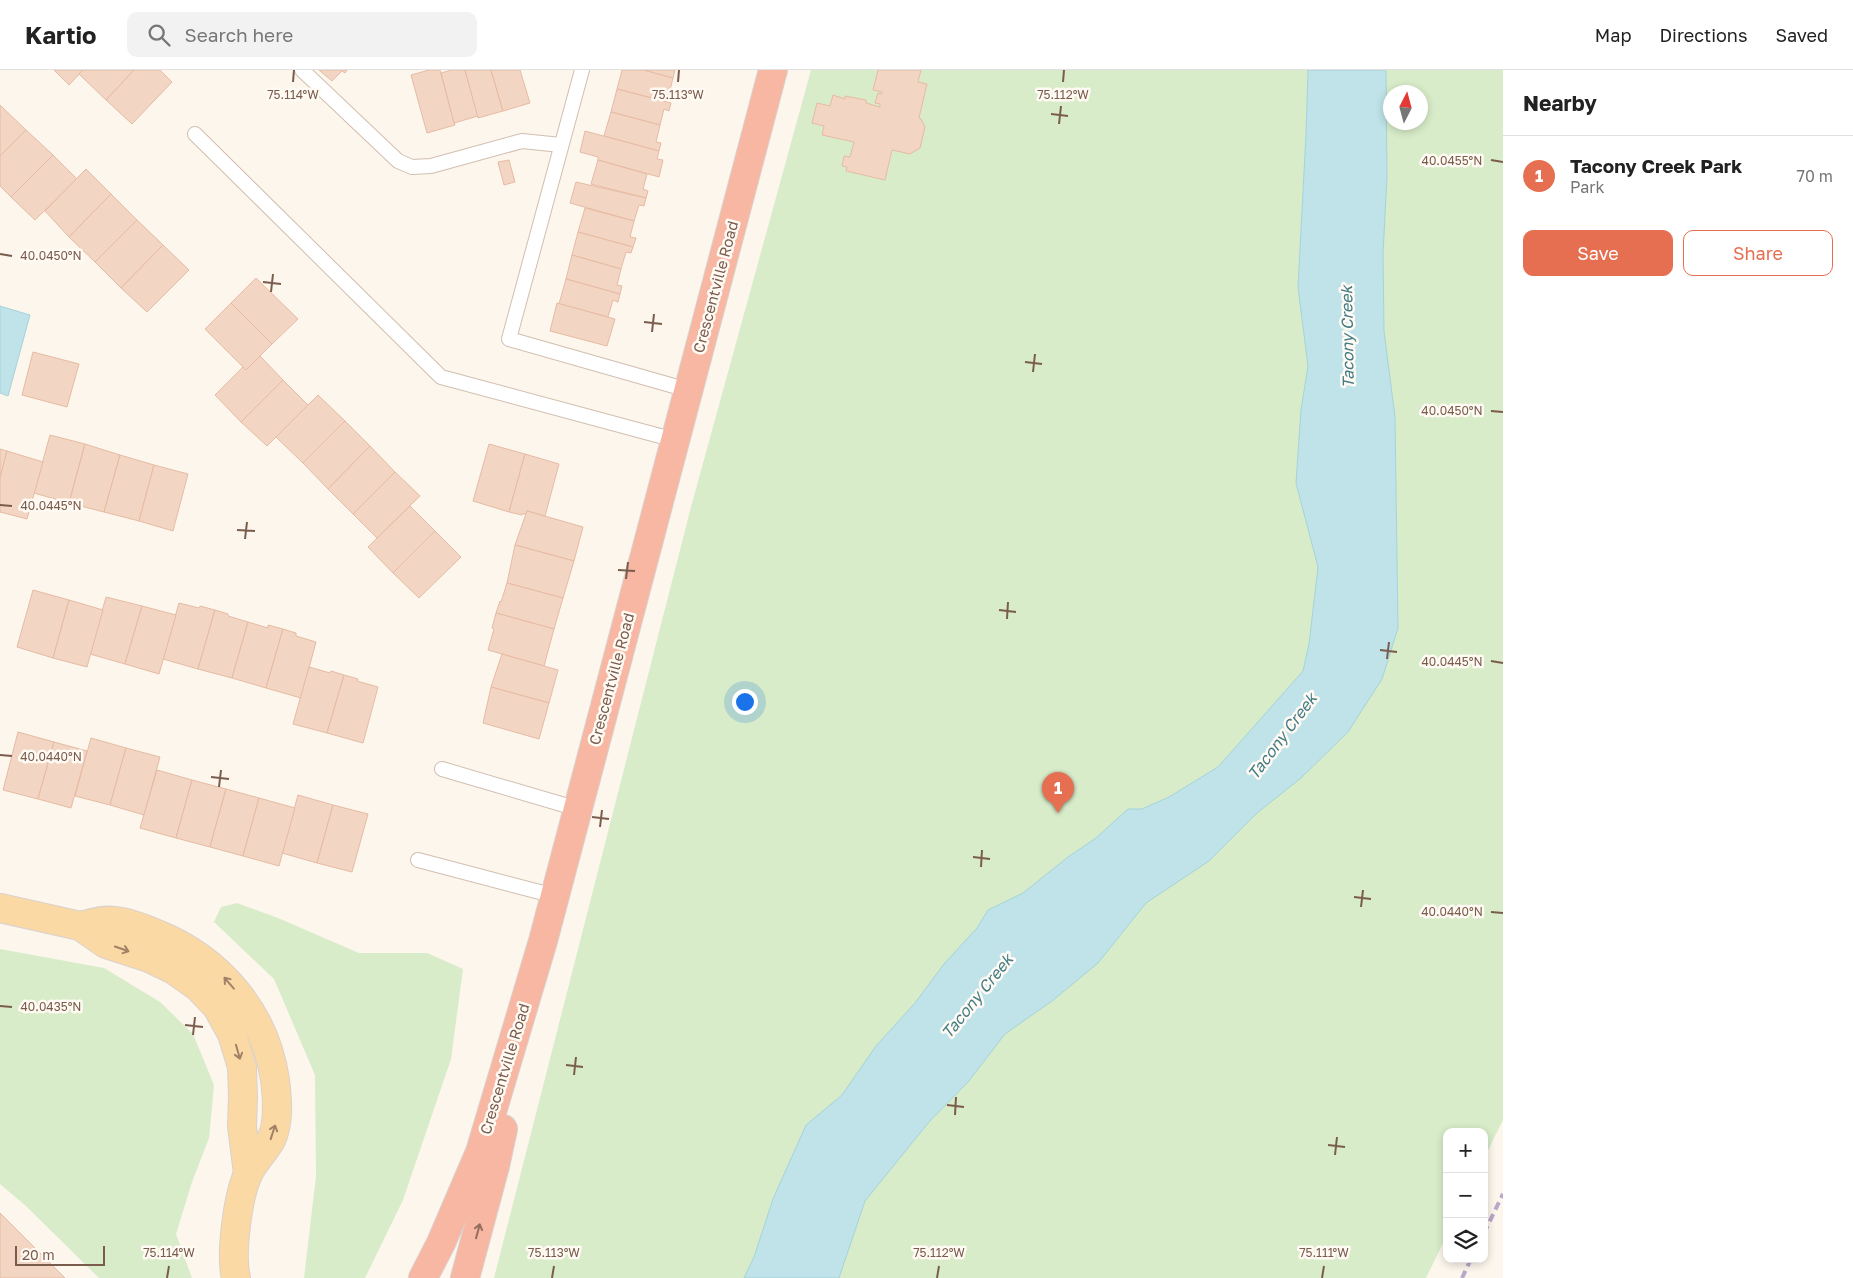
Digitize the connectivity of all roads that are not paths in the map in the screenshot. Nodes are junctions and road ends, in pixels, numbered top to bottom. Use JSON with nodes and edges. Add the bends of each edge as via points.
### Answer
{"nodes":[{"id":1,"x":302,"y":70,"type":"edge"},
{"id":2,"x":582,"y":70,"type":"edge"},
{"id":3,"x":773,"y":70,"type":"edge"},
{"id":4,"x":195,"y":134,"type":"dead end"},
{"id":5,"x":561,"y":145,"type":"junction"},
{"id":6,"x":688,"y":390,"type":"junction"},
{"id":7,"x":675,"y":440,"type":"junction"},
{"id":8,"x":442,"y":769,"type":"dead end"},
{"id":9,"x":578,"y":809,"type":"junction"},
{"id":10,"x":418,"y":860,"type":"dead end"},
{"id":11,"x":555,"y":896,"type":"junction"},
{"id":12,"x":0,"y":908,"type":"edge"},
{"id":13,"x":543,"y":942,"type":"junction"},
{"id":14,"x":236,"y":1278,"type":"edge"},
{"id":15,"x":423,"y":1278,"type":"edge"},
{"id":16,"x":465,"y":1278,"type":"edge"}],
"edges":[{"from":1,"to":5,"type":"lane","via":[[398,161],[412,167],[431,166],[522,141]]},
{"from":2,"to":5,"type":"lane"},
{"from":3,"to":6,"type":"highway","name":"Crescentville Road"},
{"from":4,"to":7,"type":"lane","via":[[441,377]]},
{"from":5,"to":6,"type":"lane","via":[[509,339]]},
{"from":6,"to":7,"type":"highway","name":"Crescentville Road"},
{"from":7,"to":9,"type":"highway","name":"Crescentville Road"},
{"from":8,"to":9,"type":"lane"},
{"from":9,"to":11,"type":"highway","name":"Crescentville Road"},
{"from":10,"to":11,"type":"lane"},
{"from":11,"to":13,"type":"highway","name":"Crescentville Road"},
{"from":12,"to":14,"type":"main road","via":[[80,926],[112,920],[142,927],[200,956],[247,1004],[273,1066],[278,1098],[274,1134],[248,1174],[236,1227]]},
{"from":13,"to":15,"type":"highway","name":"Crescentville Road","via":[[480,1152],[450,1225]]},
{"from":16,"to":13,"type":"highway","one_way":true,"via":[[495,1166]]}]}
